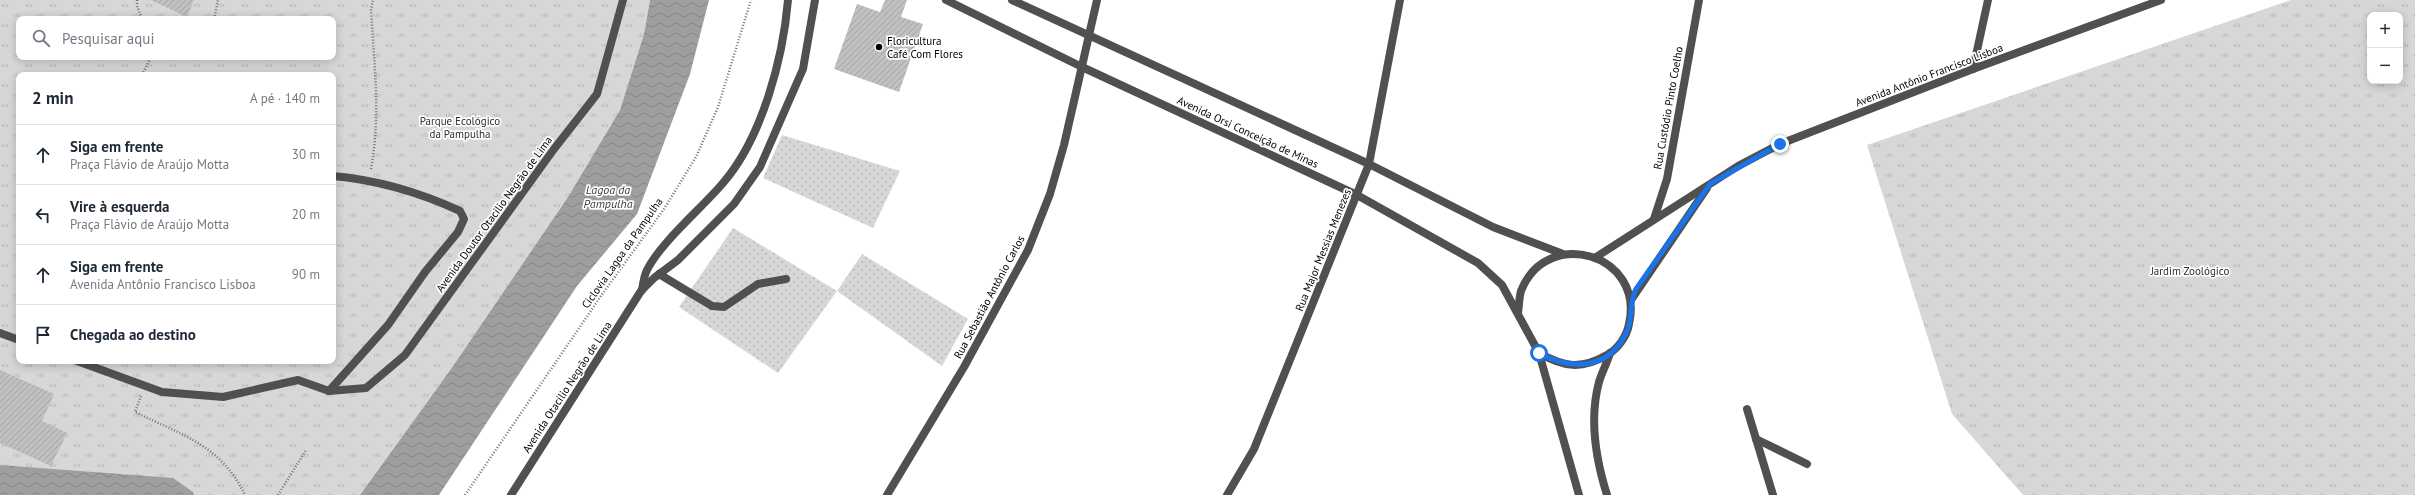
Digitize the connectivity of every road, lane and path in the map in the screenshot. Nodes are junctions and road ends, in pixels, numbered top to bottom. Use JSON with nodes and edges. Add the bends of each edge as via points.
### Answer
{"nodes":[{"id":1,"x":138,"y":0,"type":"edge"},
{"id":2,"x":218,"y":0,"type":"edge"},
{"id":3,"x":373,"y":0,"type":"edge"},
{"id":4,"x":623,"y":0,"type":"edge"},
{"id":5,"x":750,"y":0,"type":"edge"},
{"id":6,"x":788,"y":0,"type":"edge"},
{"id":7,"x":815,"y":0,"type":"edge"},
{"id":8,"x":946,"y":0,"type":"edge"},
{"id":9,"x":1012,"y":0,"type":"edge"},
{"id":10,"x":1096,"y":0,"type":"edge"},
{"id":11,"x":1400,"y":0,"type":"edge"},
{"id":12,"x":1699,"y":0,"type":"edge"},
{"id":13,"x":1988,"y":0,"type":"edge"},
{"id":14,"x":2161,"y":0,"type":"edge"},
{"id":15,"x":141,"y":16,"type":"edge"},
{"id":16,"x":215,"y":16,"type":"edge"},
{"id":17,"x":1090,"y":37,"type":"junction"},
{"id":18,"x":150,"y":60,"type":"edge"},
{"id":19,"x":1082,"y":67,"type":"junction"},
{"id":20,"x":1972,"y":70,"type":"junction"},
{"id":21,"x":144,"y":72,"type":"edge"},
{"id":22,"x":1369,"y":164,"type":"junction"},
{"id":23,"x":336,"y":176,"type":"edge"},
{"id":24,"x":369,"y":179,"type":"junction"},
{"id":25,"x":1710,"y":184,"type":"junction"},
{"id":26,"x":1357,"y":195,"type":"junction"},
{"id":27,"x":1654,"y":219,"type":"junction"},
{"id":28,"x":1563,"y":254,"type":"junction"},
{"id":29,"x":1596,"y":257,"type":"junction"},
{"id":30,"x":659,"y":274,"type":"junction"},
{"id":31,"x":786,"y":279,"type":"dead end"},
{"id":32,"x":641,"y":291,"type":"junction"},
{"id":33,"x":1631,"y":300,"type":"junction"},
{"id":34,"x":1518,"y":313,"type":"junction"},
{"id":35,"x":0,"y":333,"type":"edge"},
{"id":36,"x":16,"y":339,"type":"edge"},
{"id":37,"x":1539,"y":353,"type":"junction"},
{"id":38,"x":1610,"y":353,"type":"junction"},
{"id":39,"x":85,"y":364,"type":"edge"},
{"id":40,"x":145,"y":386,"type":"junction"},
{"id":41,"x":329,"y":391,"type":"junction"},
{"id":42,"x":1747,"y":409,"type":"dead end"},
{"id":43,"x":1756,"y":439,"type":"junction"},
{"id":44,"x":306,"y":450,"type":"dead end"},
{"id":45,"x":1808,"y":464,"type":"dead end"},
{"id":46,"x":245,"y":495,"type":"edge"},
{"id":47,"x":278,"y":495,"type":"edge"},
{"id":48,"x":465,"y":495,"type":"edge"},
{"id":49,"x":511,"y":495,"type":"edge"},
{"id":50,"x":886,"y":495,"type":"edge"},
{"id":51,"x":1227,"y":495,"type":"edge"},
{"id":52,"x":1579,"y":495,"type":"edge"},
{"id":53,"x":1607,"y":495,"type":"edge"},
{"id":54,"x":1773,"y":495,"type":"edge"}],
"edges":[{"from":1,"to":15,"type":"path","via":[[137,6]]},
{"from":2,"to":16,"type":"path"},
{"from":3,"to":24,"type":"path","via":[[371,9],[377,137]]},
{"from":4,"to":41,"type":"street","name":"Avenida Doutor Otacilio Negrão de Lima","via":[[597,94],[554,149],[405,355],[366,388]]},
{"from":5,"to":48,"type":"path","name":"Ciclovia Lagoa da Pampulha","via":[[718,107],[696,157],[664,209],[601,296]]},
{"from":6,"to":32,"type":"street","name":"Avenida Otacílio Negrão de Lima","via":[[785,32],[765,104],[749,144],[724,182],[657,255],[647,270]]},
{"from":7,"to":30,"type":"street","name":"Avenida Otacílio Negrão de Lima","via":[[803,69],[760,166],[734,204],[678,260]]},
{"from":8,"to":19,"type":"street","name":"Avenida Orsi Conceição de Minas"},
{"from":9,"to":17,"type":"street","name":"Avenida Orsi Conceição de Minas"},
{"from":10,"to":17,"type":"street","name":"Rua Sebastião Antônio Carlos"},
{"from":11,"to":22,"type":"street","name":"Rua Major Messias Menezes"},
{"from":12,"to":27,"type":"street","name":"Rua Custódio Pinto Coelho","via":[[1667,179]]},
{"from":13,"to":20,"type":"street"},
{"from":14,"to":20,"type":"street","name":"Avenida Antônio Francisco Lisboa"},
{"from":17,"to":19,"type":"street","name":"Rua Sebastião Antônio Carlos"},
{"from":17,"to":22,"type":"street","name":"Avenida Orsi Conceição de Minas"},
{"from":18,"to":21,"type":"path"},
{"from":19,"to":26,"type":"street","name":"Avenida Orsi Conceição de Minas"},
{"from":19,"to":50,"type":"street","name":"Rua Sebastião Antônio Carlos","via":[[1050,194],[1028,250],[964,367]]},
{"from":20,"to":25,"type":"street","name":"Avenida Antônio Francisco Lisboa","via":[[1780,144]]},
{"from":22,"to":26,"type":"street","name":"Rua Major Messias Menezes"},
{"from":22,"to":28,"type":"street","name":"Avenida Orsi Conceição de Minas","via":[[1493,227]]},
{"from":23,"to":24,"type":"street","name":"Avenida Doutor Otacilio Negrão de Lima"},
{"from":24,"to":41,"type":"street","name":"Avenida Doutor Otacilio Negrão de Lima","via":[[441,202],[460,211],[464,219],[458,232],[425,272],[388,325]]},
{"from":25,"to":27,"type":"street","name":"Avenida Antônio Francisco Lisboa"},
{"from":25,"to":33,"type":"street","name":"Avenida Antônio Francisco Lisboa","via":[[1636,289]]},
{"from":26,"to":34,"type":"street","name":"Avenida Orsi Conceição de Minas","via":[[1478,263],[1502,285]]},
{"from":26,"to":51,"type":"street","name":"Rua Major Messias Menezes","via":[[1254,449]]},
{"from":27,"to":29,"type":"street","name":"Avenida Antônio Francisco Lisboa"},
{"from":28,"to":29,"type":"street"},
{"from":28,"to":34,"type":"street","via":[[1545,261],[1530,275],[1521,292]]},
{"from":29,"to":33,"type":"street","via":[[1609,264],[1619,274],[1627,286]]},
{"from":30,"to":31,"type":"street","via":[[712,306],[724,307],[758,284]]},
{"from":30,"to":32,"type":"street","name":"Avenida Otacílio Negrão de Lima"},
{"from":32,"to":49,"type":"street","name":"Avenida Otacílio Negrão de Lima"},
{"from":33,"to":38,"type":"street","via":[[1628,330],[1621,343]]},
{"from":34,"to":37,"type":"street"},
{"from":35,"to":36,"type":"street"},
{"from":37,"to":38,"type":"street","via":[[1556,362],[1574,366],[1594,363]]},
{"from":37,"to":52,"type":"street"},
{"from":38,"to":53,"type":"street","via":[[1599,383],[1595,412],[1597,461]]},
{"from":39,"to":40,"type":"street","name":"Avenida Doutor Otacilio Negrão de Lima"},
{"from":40,"to":41,"type":"street","name":"Avenida Doutor Otacilio Negrão de Lima","via":[[162,392],[223,397],[298,380]]},
{"from":40,"to":46,"type":"path","via":[[135,412],[205,446],[229,467]]},
{"from":42,"to":43,"type":"street"},
{"from":43,"to":45,"type":"street"},
{"from":43,"to":54,"type":"street"},
{"from":44,"to":47,"type":"path"}]}
